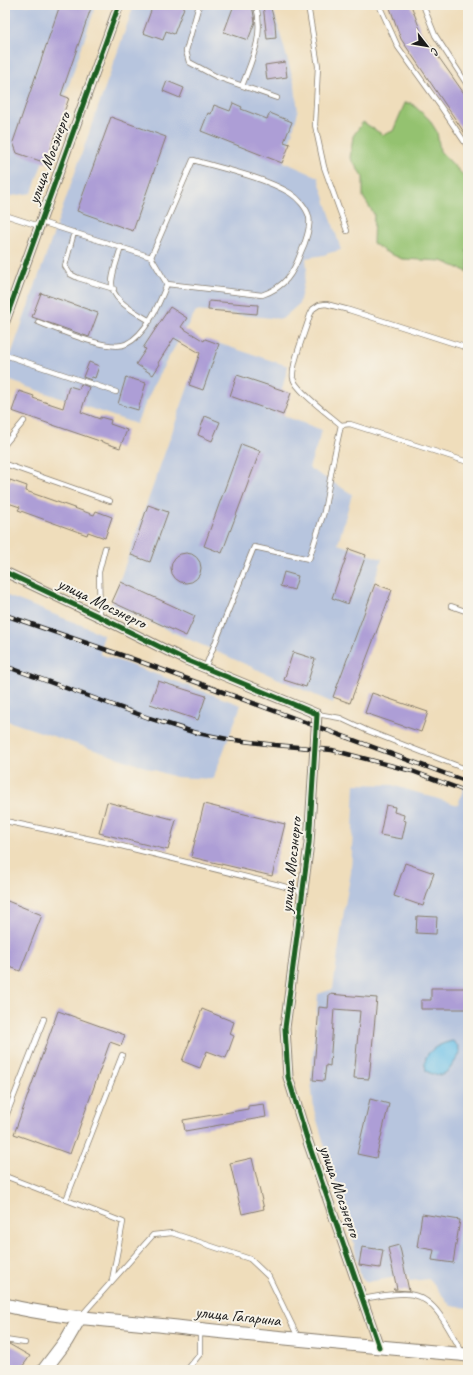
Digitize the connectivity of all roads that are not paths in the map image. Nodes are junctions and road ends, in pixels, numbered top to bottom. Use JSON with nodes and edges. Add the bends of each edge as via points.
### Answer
{"nodes":[{"id":1,"x":119,"y":5,"type":"edge"},
{"id":2,"x":199,"y":5,"type":"edge"},
{"id":3,"x":256,"y":5,"type":"edge"},
{"id":4,"x":308,"y":5,"type":"edge"},
{"id":5,"x":379,"y":5,"type":"edge"},
{"id":6,"x":423,"y":5,"type":"edge"},
{"id":7,"x":242,"y":86,"type":"junction"},
{"id":8,"x":468,"y":86,"type":"edge"},
{"id":9,"x":277,"y":98,"type":"dead end"},
{"id":10,"x":468,"y":147,"type":"edge"},
{"id":11,"x":5,"y":215,"type":"edge"},
{"id":12,"x":40,"y":224,"type":"junction"},
{"id":13,"x":347,"y":231,"type":"dead end"},
{"id":14,"x":74,"y":232,"type":"junction"},
{"id":15,"x":121,"y":247,"type":"junction"},
{"id":16,"x":152,"y":257,"type":"junction"},
{"id":17,"x":167,"y":284,"type":"junction"},
{"id":18,"x":114,"y":289,"type":"junction"},
{"id":19,"x":5,"y":321,"type":"edge"},
{"id":20,"x":150,"y":321,"type":"junction"},
{"id":21,"x":38,"y":322,"type":"dead end"},
{"id":22,"x":468,"y":348,"type":"edge"},
{"id":23,"x":5,"y":355,"type":"edge"},
{"id":24,"x":116,"y":392,"type":"dead end"},
{"id":25,"x":24,"y":421,"type":"dead end"},
{"id":26,"x":342,"y":425,"type":"junction"},
{"id":27,"x":5,"y":444,"type":"edge"},
{"id":28,"x":468,"y":462,"type":"edge"},
{"id":29,"x":5,"y":464,"type":"edge"},
{"id":30,"x":110,"y":501,"type":"dead end"},
{"id":31,"x":105,"y":548,"type":"dead end"},
{"id":32,"x":5,"y":572,"type":"edge"},
{"id":33,"x":451,"y":606,"type":"dead end"},
{"id":34,"x":468,"y":612,"type":"edge"},
{"id":35,"x":100,"y":617,"type":"junction"},
{"id":36,"x":205,"y":668,"type":"junction"},
{"id":37,"x":317,"y":714,"type":"junction"},
{"id":38,"x":468,"y":770,"type":"edge"},
{"id":39,"x":5,"y":821,"type":"edge"},
{"id":40,"x":303,"y":892,"type":"junction"},
{"id":41,"x":44,"y":1018,"type":"dead end"},
{"id":42,"x":122,"y":1055,"type":"dead end"},
{"id":43,"x":5,"y":1119,"type":"edge"},
{"id":44,"x":5,"y":1176,"type":"edge"},
{"id":45,"x":66,"y":1200,"type":"junction"},
{"id":46,"x":111,"y":1282,"type":"junction"},
{"id":47,"x":362,"y":1299,"type":"junction"},
{"id":48,"x":5,"y":1305,"type":"edge"},
{"id":49,"x":80,"y":1317,"type":"junction"},
{"id":50,"x":200,"y":1330,"type":"junction"},
{"id":51,"x":5,"y":1340,"type":"edge"},
{"id":52,"x":300,"y":1340,"type":"junction"},
{"id":53,"x":25,"y":1343,"type":"dead end"},
{"id":54,"x":379,"y":1347,"type":"junction"},
{"id":55,"x":466,"y":1355,"type":"edge"},
{"id":56,"x":44,"y":1370,"type":"edge"},
{"id":57,"x":187,"y":1370,"type":"edge"}],
"edges":[{"from":1,"to":12,"type":"street","name":"улица Мосэнерго"},
{"from":2,"to":7,"type":"lane","via":[[186,51],[189,62],[217,77]]},
{"from":3,"to":7,"type":"lane","via":[[259,34],[256,50]]},
{"from":4,"to":13,"type":"lane","via":[[318,66],[315,125],[324,167]]},
{"from":5,"to":10,"type":"lane","via":[[398,47]]},
{"from":6,"to":8,"type":"lane","via":[[435,35]]},
{"from":7,"to":9,"type":"lane"},
{"from":11,"to":12,"type":"lane"},
{"from":12,"to":14,"type":"lane"},
{"from":12,"to":19,"type":"street","name":"улица Мосэнерго"},
{"from":14,"to":15,"type":"lane"},
{"from":14,"to":18,"type":"lane","via":[[65,266],[70,274]]},
{"from":15,"to":16,"type":"lane"},
{"from":15,"to":18,"type":"lane","via":[[112,283]]},
{"from":16,"to":17,"type":"lane"},
{"from":16,"to":17,"type":"lane","via":[[193,160],[271,184],[292,194],[302,204],[309,217],[306,240],[295,269],[286,282],[272,291],[262,295]]},
{"from":17,"to":20,"type":"lane"},
{"from":18,"to":20,"type":"lane","via":[[122,304]]},
{"from":20,"to":21,"type":"lane","via":[[126,345],[114,346],[101,345]]},
{"from":22,"to":26,"type":"lane","via":[[349,310],[326,304],[319,305],[310,315],[293,369],[294,380],[299,388]]},
{"from":23,"to":24,"type":"lane"},
{"from":25,"to":27,"type":"lane"},
{"from":26,"to":28,"type":"lane","via":[[350,424]]},
{"from":26,"to":36,"type":"lane","via":[[324,512],[309,559],[254,547]]},
{"from":29,"to":30,"type":"lane"},
{"from":31,"to":35,"type":"lane","via":[[99,572]]},
{"from":32,"to":35,"type":"street","name":"улица Мосэнерго"},
{"from":33,"to":34,"type":"lane"},
{"from":35,"to":36,"type":"street","name":"улица Мосэнерго"},
{"from":36,"to":37,"type":"street","name":"улица Мосэнерго"},
{"from":37,"to":38,"type":"lane","via":[[340,718]]},
{"from":37,"to":40,"type":"street","name":"улица Мосэнерго","via":[[309,843]]},
{"from":39,"to":40,"type":"lane","via":[[105,842]]},
{"from":40,"to":47,"type":"street","name":"улица Мосэнерго","via":[[285,1028],[288,1077]]},
{"from":41,"to":43,"type":"lane"},
{"from":42,"to":45,"type":"lane"},
{"from":44,"to":45,"type":"lane"},
{"from":45,"to":46,"type":"lane","via":[[123,1222]]},
{"from":46,"to":49,"type":"lane"},
{"from":46,"to":52,"type":"lane","via":[[153,1235],[172,1233],[250,1259],[269,1276]]},
{"from":47,"to":54,"type":"street","name":"улица Мосэнерго"},
{"from":47,"to":55,"type":"lane","via":[[401,1293],[422,1297],[434,1307]]},
{"from":48,"to":49,"type":"main road","name":"улица Гагарина","via":[[32,1312]]},
{"from":49,"to":50,"type":"main road","name":"улица Гагарина"},
{"from":49,"to":56,"type":"main road"},
{"from":50,"to":52,"type":"main road","name":"улица Гагарина"},
{"from":50,"to":57,"type":"lane","via":[[200,1354]]},
{"from":51,"to":53,"type":"lane"},
{"from":52,"to":54,"type":"main road","name":"улица Гагарина"},
{"from":54,"to":55,"type":"main road","name":"улица Гагарина"}]}
